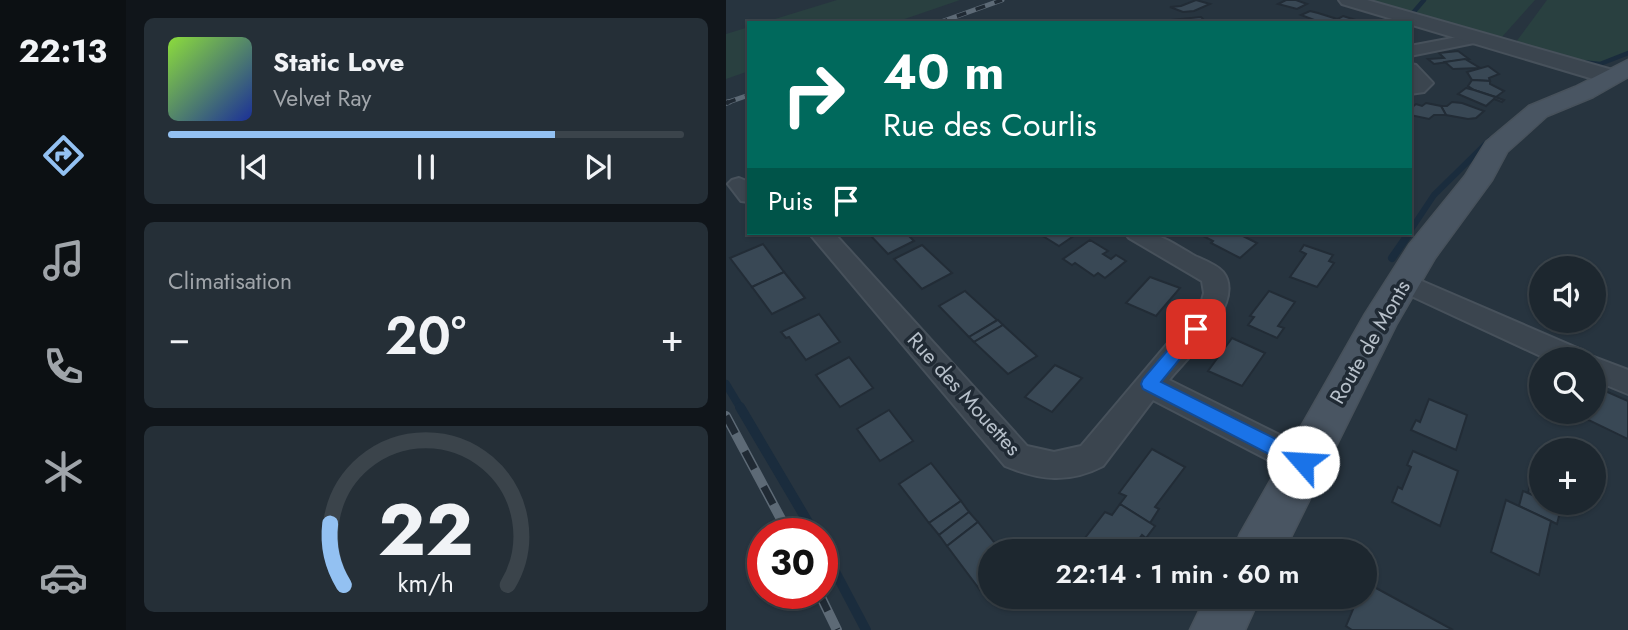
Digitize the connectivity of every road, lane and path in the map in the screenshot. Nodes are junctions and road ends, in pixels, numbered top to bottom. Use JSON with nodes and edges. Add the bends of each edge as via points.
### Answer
{"nodes":[{"id":1,"x":1348,"y":0,"type":"edge"},
{"id":2,"x":1479,"y":38,"type":"junction"},
{"id":3,"x":1412,"y":51,"type":"edge"},
{"id":4,"x":1412,"y":71,"type":"edge"},
{"id":5,"x":1618,"y":71,"type":"edge"},
{"id":6,"x":1412,"y":89,"type":"edge"},
{"id":7,"x":822,"y":235,"type":"edge"},
{"id":8,"x":1141,"y":235,"type":"edge"},
{"id":9,"x":1403,"y":282,"type":"junction"},
{"id":10,"x":1547,"y":347,"type":"edge"},
{"id":11,"x":1606,"y":373,"type":"edge"},
{"id":12,"x":1628,"y":383,"type":"edge"},
{"id":13,"x":1149,"y":384,"type":"junction"},
{"id":14,"x":1303,"y":462,"type":"junction"},
{"id":15,"x":1264,"y":539,"type":"edge"},
{"id":16,"x":1228,"y":609,"type":"edge"},
{"id":17,"x":1217,"y":630,"type":"edge"}],
"edges":[{"from":1,"to":2,"type":"street"},
{"from":2,"to":3,"type":"street"},
{"from":2,"to":5,"type":"street"},
{"from":4,"to":6,"type":"street","via":[[1424,83]]},
{"from":5,"to":9,"type":"main road","name":"Route de Monts","via":[[1584,92],[1560,119],[1477,180]]},
{"from":7,"to":13,"type":"street","name":"Rue des Mouettes","via":[[1016,456],[1036,465],[1080,464],[1092,457]]},
{"from":8,"to":13,"type":"street","via":[[1213,276],[1218,299]]},
{"from":9,"to":10,"type":"street"},
{"from":9,"to":14,"type":"main road","name":"Route de Monts"},
{"from":11,"to":12,"type":"street"},
{"from":13,"to":14,"type":"street"},
{"from":14,"to":15,"type":"main road","name":"Route de Monts"},
{"from":16,"to":17,"type":"main road"}]}
